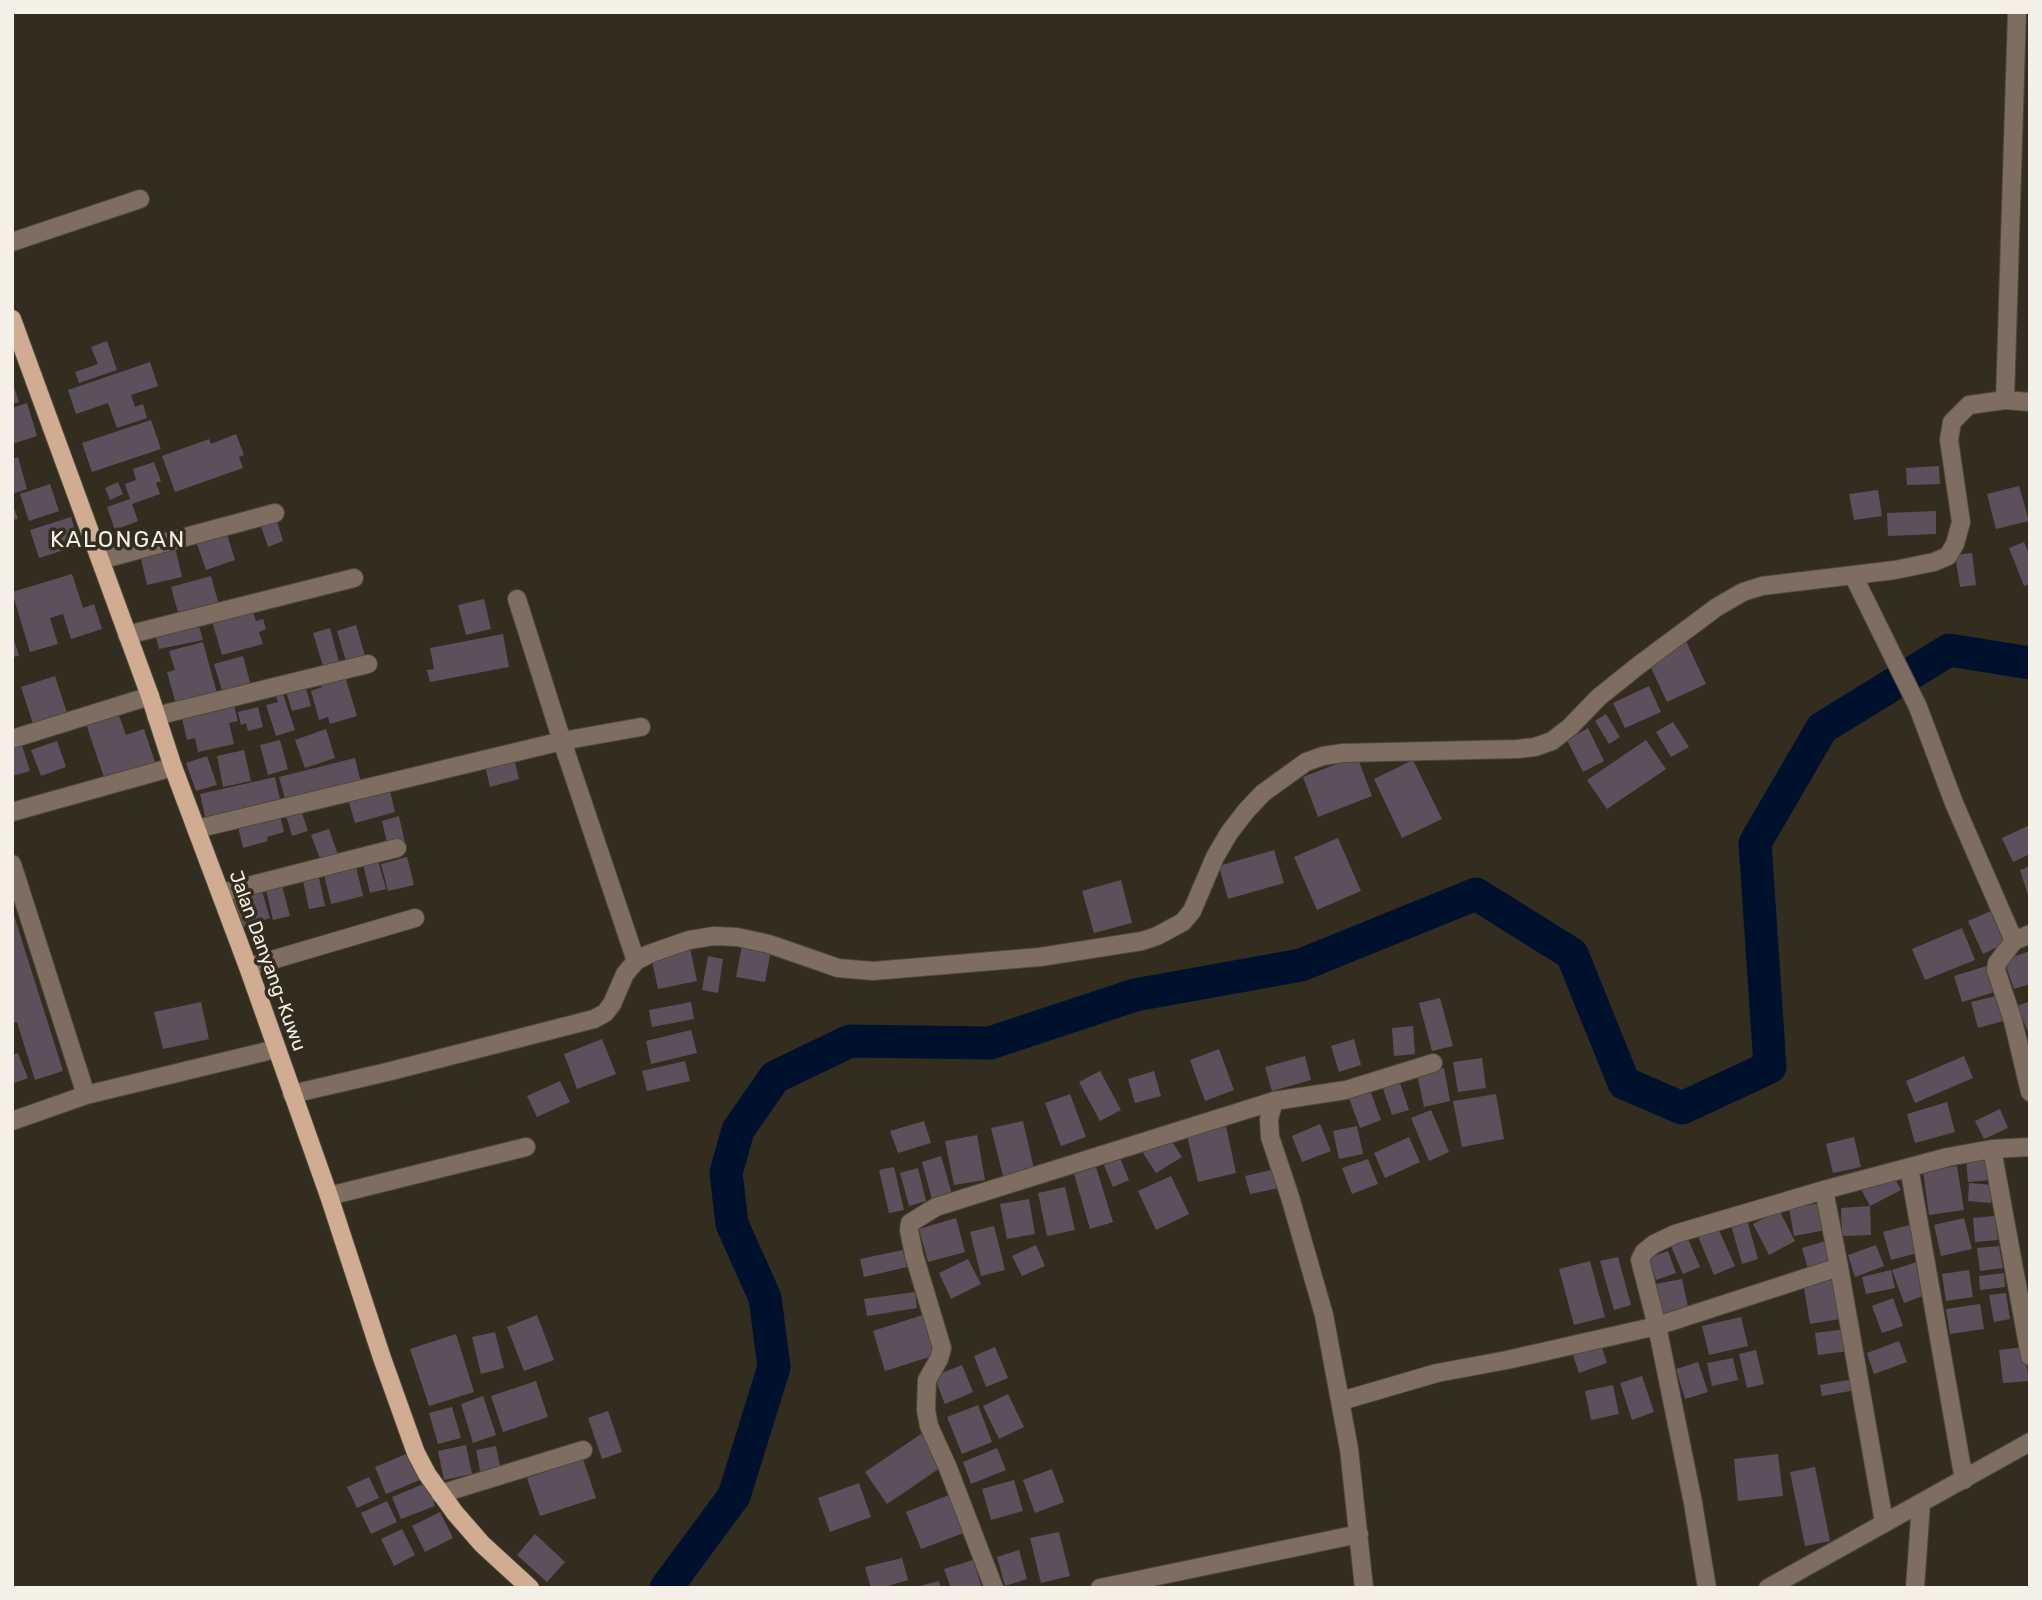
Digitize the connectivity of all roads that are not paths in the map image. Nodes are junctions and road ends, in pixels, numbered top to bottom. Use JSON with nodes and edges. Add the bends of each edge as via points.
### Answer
{"nodes":[{"id":1,"x":2017,"y":12,"type":"edge"},
{"id":2,"x":140,"y":199,"type":"dead end"},
{"id":3,"x":12,"y":242,"type":"edge"},
{"id":4,"x":12,"y":319,"type":"edge"},
{"id":5,"x":2006,"y":400,"type":"junction"},
{"id":6,"x":2030,"y":402,"type":"edge"},
{"id":7,"x":275,"y":513,"type":"dead end"},
{"id":8,"x":100,"y":560,"type":"junction"},
{"id":9,"x":1853,"y":575,"type":"junction"},
{"id":10,"x":354,"y":578,"type":"dead end"},
{"id":11,"x":517,"y":599,"type":"dead end"},
{"id":12,"x":127,"y":635,"type":"junction"},
{"id":13,"x":368,"y":664,"type":"dead end"},
{"id":14,"x":150,"y":696,"type":"junction"},
{"id":15,"x":156,"y":716,"type":"junction"},
{"id":16,"x":641,"y":727,"type":"dead end"},
{"id":17,"x":12,"y":739,"type":"edge"},
{"id":18,"x":562,"y":741,"type":"junction"},
{"id":19,"x":173,"y":767,"type":"junction"},
{"id":20,"x":12,"y":812,"type":"edge"},
{"id":21,"x":196,"y":829,"type":"junction"},
{"id":22,"x":397,"y":848,"type":"dead end"},
{"id":23,"x":12,"y":864,"type":"edge"},
{"id":24,"x":221,"y":893,"type":"junction"},
{"id":25,"x":415,"y":918,"type":"dead end"},
{"id":26,"x":2022,"y":937,"type":"edge"},
{"id":27,"x":636,"y":961,"type":"junction"},
{"id":28,"x":247,"y":967,"type":"junction"},
{"id":29,"x":276,"y":1049,"type":"junction"},
{"id":30,"x":1433,"y":1063,"type":"dead end"},
{"id":31,"x":2030,"y":1092,"type":"edge"},
{"id":32,"x":292,"y":1094,"type":"junction"},
{"id":33,"x":86,"y":1095,"type":"junction"},
{"id":34,"x":1274,"y":1101,"type":"junction"},
{"id":35,"x":12,"y":1121,"type":"edge"},
{"id":36,"x":526,"y":1147,"type":"dead end"},
{"id":37,"x":2030,"y":1147,"type":"edge"},
{"id":38,"x":1992,"y":1149,"type":"junction"},
{"id":39,"x":1909,"y":1167,"type":"junction"},
{"id":40,"x":1824,"y":1190,"type":"junction"},
{"id":41,"x":329,"y":1196,"type":"junction"},
{"id":42,"x":1839,"y":1267,"type":"junction"},
{"id":43,"x":1657,"y":1326,"type":"junction"},
{"id":44,"x":2030,"y":1356,"type":"edge"},
{"id":45,"x":1341,"y":1401,"type":"junction"},
{"id":46,"x":2030,"y":1442,"type":"edge"},
{"id":47,"x":583,"y":1450,"type":"dead end"},
{"id":48,"x":1964,"y":1480,"type":"junction"},
{"id":49,"x":440,"y":1494,"type":"junction"},
{"id":50,"x":1921,"y":1504,"type":"junction"},
{"id":51,"x":1884,"y":1522,"type":"junction"},
{"id":52,"x":1359,"y":1534,"type":"junction"},
{"id":53,"x":530,"y":1588,"type":"edge"},
{"id":54,"x":994,"y":1588,"type":"edge"},
{"id":55,"x":1100,"y":1588,"type":"edge"},
{"id":56,"x":1364,"y":1588,"type":"edge"},
{"id":57,"x":1707,"y":1588,"type":"edge"},
{"id":58,"x":1768,"y":1588,"type":"edge"},
{"id":59,"x":1915,"y":1588,"type":"edge"}],
"edges":[{"from":1,"to":5,"type":"street"},
{"from":2,"to":3,"type":"street"},
{"from":4,"to":8,"type":"main road","name":"Jalan Danyang-Kuwu"},
{"from":5,"to":6,"type":"street"},
{"from":5,"to":9,"type":"street","via":[[1969,405],[1952,422],[1950,440],[1961,522],[1948,556]]},
{"from":7,"to":8,"type":"street"},
{"from":8,"to":12,"type":"main road","name":"Jalan Danyang-Kuwu"},
{"from":9,"to":26,"type":"street","via":[[1917,707],[1954,803]]},
{"from":9,"to":27,"type":"street","via":[[1743,592],[1639,665],[1552,741],[1535,747],[1343,753],[1306,762],[1263,793],[1229,833],[1183,922],[1142,941],[1040,957],[873,971],[838,968],[769,944],[714,936],[689,940]]},
{"from":10,"to":12,"type":"street"},
{"from":11,"to":18,"type":"street"},
{"from":12,"to":14,"type":"main road","name":"Jalan Danyang-Kuwu"},
{"from":13,"to":15,"type":"street"},
{"from":14,"to":15,"type":"main road","name":"Jalan Danyang-Kuwu"},
{"from":14,"to":17,"type":"street"},
{"from":15,"to":19,"type":"main road","name":"Jalan Danyang-Kuwu"},
{"from":16,"to":18,"type":"street"},
{"from":18,"to":21,"type":"street"},
{"from":18,"to":27,"type":"street"},
{"from":19,"to":20,"type":"street"},
{"from":19,"to":21,"type":"main road","name":"Jalan Danyang-Kuwu"},
{"from":21,"to":24,"type":"main road","name":"Jalan Danyang-Kuwu"},
{"from":22,"to":24,"type":"street"},
{"from":23,"to":33,"type":"street"},
{"from":24,"to":28,"type":"main road","name":"Jalan Danyang-Kuwu"},
{"from":25,"to":28,"type":"street"},
{"from":26,"to":31,"type":"street","via":[[1997,963],[1996,970]]},
{"from":27,"to":32,"type":"street","via":[[612,1004],[594,1019]]},
{"from":28,"to":29,"type":"main road","name":"Jalan Danyang-Kuwu"},
{"from":29,"to":32,"type":"main road","name":"Jalan Danyang-Kuwu"},
{"from":29,"to":33,"type":"street"},
{"from":30,"to":34,"type":"street","via":[[1346,1090]]},
{"from":32,"to":41,"type":"main road","name":"Jalan Danyang-Kuwu"},
{"from":33,"to":35,"type":"street"},
{"from":34,"to":45,"type":"street","via":[[1270,1137],[1324,1315]]},
{"from":34,"to":54,"type":"street","via":[[936,1207],[911,1223],[914,1255],[942,1348],[928,1380],[929,1426]]},
{"from":36,"to":41,"type":"street"},
{"from":37,"to":38,"type":"street"},
{"from":38,"to":39,"type":"street"},
{"from":38,"to":44,"type":"street"},
{"from":39,"to":40,"type":"street"},
{"from":39,"to":48,"type":"street"},
{"from":40,"to":42,"type":"street"},
{"from":40,"to":43,"type":"street","via":[[1675,1234],[1644,1252],[1640,1260]]},
{"from":41,"to":49,"type":"main road","name":"Jalan Danyang-Kuwu","via":[[416,1453]]},
{"from":42,"to":43,"type":"street"},
{"from":42,"to":51,"type":"street"},
{"from":43,"to":45,"type":"street","via":[[1437,1373]]},
{"from":43,"to":57,"type":"street"},
{"from":45,"to":52,"type":"street"},
{"from":46,"to":48,"type":"street"},
{"from":47,"to":49,"type":"street"},
{"from":48,"to":50,"type":"street"},
{"from":49,"to":53,"type":"main road","name":"Jalan Danyang-Kuwu","via":[[482,1544]]},
{"from":50,"to":51,"type":"street"},
{"from":50,"to":59,"type":"street"},
{"from":51,"to":58,"type":"street"},
{"from":52,"to":55,"type":"street"},
{"from":52,"to":56,"type":"street"}]}
